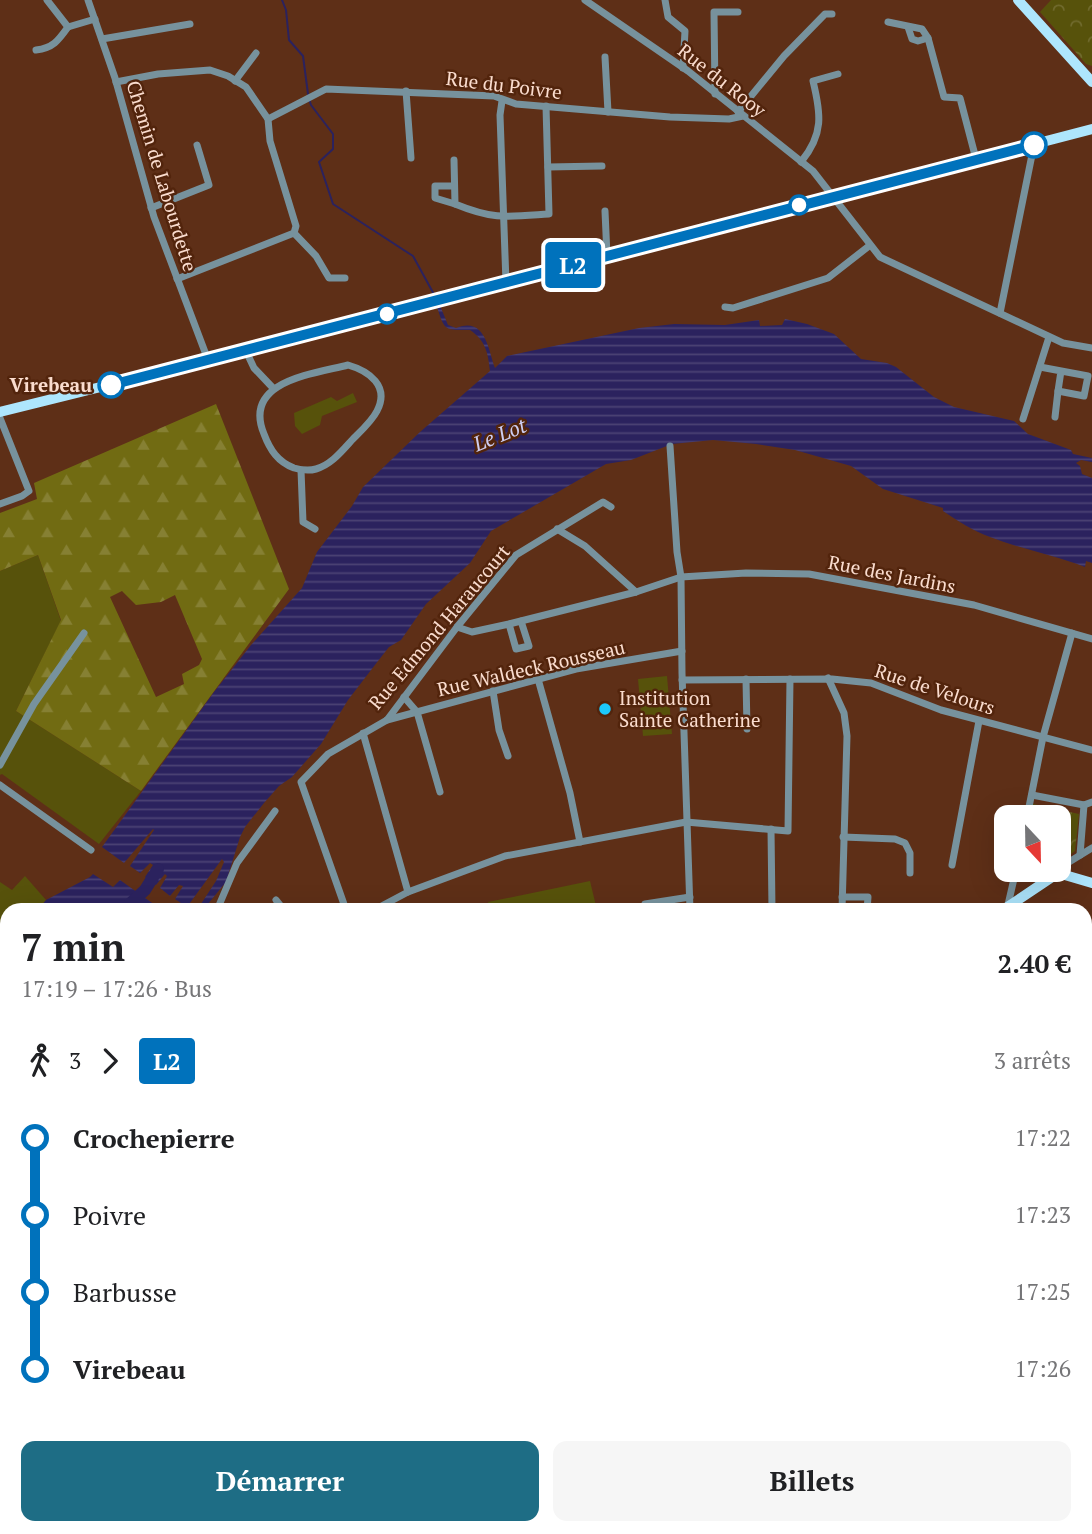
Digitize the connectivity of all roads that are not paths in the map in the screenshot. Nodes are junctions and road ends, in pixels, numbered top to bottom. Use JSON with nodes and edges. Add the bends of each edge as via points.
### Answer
{"nodes":[{"id":1,"x":47,"y":0,"type":"edge"},
{"id":2,"x":88,"y":0,"type":"edge"},
{"id":3,"x":585,"y":0,"type":"edge"},
{"id":4,"x":665,"y":0,"type":"edge"},
{"id":5,"x":1018,"y":0,"type":"edge"},
{"id":6,"x":738,"y":12,"type":"dead end"},
{"id":7,"x":832,"y":14,"type":"dead end"},
{"id":8,"x":95,"y":19,"type":"junction"},
{"id":9,"x":888,"y":22,"type":"dead end"},
{"id":10,"x":190,"y":24,"type":"dead end"},
{"id":11,"x":68,"y":27,"type":"junction"},
{"id":12,"x":102,"y":39,"type":"junction"},
{"id":13,"x":36,"y":50,"type":"dead end"},
{"id":14,"x":256,"y":53,"type":"dead end"},
{"id":15,"x":606,"y":57,"type":"dead end"},
{"id":16,"x":683,"y":68,"type":"junction"},
{"id":17,"x":838,"y":74,"type":"dead end"},
{"id":18,"x":235,"y":81,"type":"junction"},
{"id":19,"x":116,"y":82,"type":"junction"},
{"id":20,"x":1092,"y":82,"type":"edge"},
{"id":21,"x":406,"y":91,"type":"junction"},
{"id":22,"x":715,"y":93,"type":"junction"},
{"id":23,"x":502,"y":101,"type":"junction"},
{"id":24,"x":546,"y":106,"type":"junction"},
{"id":25,"x":608,"y":112,"type":"junction"},
{"id":26,"x":740,"y":114,"type":"junction"},
{"id":27,"x":268,"y":118,"type":"junction"},
{"id":28,"x":1092,"y":129,"type":"edge"},
{"id":29,"x":197,"y":145,"type":"dead end"},
{"id":30,"x":1034,"y":145,"type":"junction"},
{"id":31,"x":411,"y":158,"type":"dead end"},
{"id":32,"x":976,"y":159,"type":"junction"},
{"id":33,"x":454,"y":160,"type":"dead end"},
{"id":34,"x":802,"y":162,"type":"junction"},
{"id":35,"x":602,"y":166,"type":"dead end"},
{"id":36,"x":548,"y":167,"type":"junction"},
{"id":37,"x":454,"y":186,"type":"junction"},
{"id":38,"x":832,"y":196,"type":"junction"},
{"id":39,"x":455,"y":204,"type":"junction"},
{"id":40,"x":151,"y":208,"type":"junction"},
{"id":41,"x":605,"y":211,"type":"dead end"},
{"id":42,"x":502,"y":218,"type":"junction"},
{"id":43,"x":294,"y":233,"type":"junction"},
{"id":44,"x":869,"y":246,"type":"junction"},
{"id":45,"x":607,"y":256,"type":"junction"},
{"id":46,"x":345,"y":278,"type":"dead end"},
{"id":47,"x":177,"y":279,"type":"junction"},
{"id":48,"x":506,"y":283,"type":"junction"},
{"id":49,"x":724,"y":307,"type":"dead end"},
{"id":50,"x":1000,"y":313,"type":"junction"},
{"id":51,"x":1049,"y":337,"type":"junction"},
{"id":52,"x":1092,"y":348,"type":"edge"},
{"id":53,"x":246,"y":351,"type":"junction"},
{"id":54,"x":208,"y":360,"type":"junction"},
{"id":55,"x":1040,"y":367,"type":"junction"},
{"id":56,"x":1061,"y":371,"type":"junction"},
{"id":57,"x":273,"y":387,"type":"junction"},
{"id":58,"x":1058,"y":391,"type":"junction"},
{"id":59,"x":0,"y":412,"type":"edge"},
{"id":60,"x":1055,"y":417,"type":"dead end"},
{"id":61,"x":0,"y":418,"type":"edge"},
{"id":62,"x":1023,"y":419,"type":"dead end"},
{"id":63,"x":670,"y":446,"type":"dead end"},
{"id":64,"x":301,"y":470,"type":"junction"},
{"id":65,"x":0,"y":504,"type":"edge"},
{"id":66,"x":611,"y":507,"type":"dead end"},
{"id":67,"x":315,"y":529,"type":"dead end"},
{"id":68,"x":557,"y":529,"type":"junction"},
{"id":69,"x":681,"y":577,"type":"junction"},
{"id":70,"x":636,"y":592,"type":"junction"},
{"id":71,"x":522,"y":621,"type":"junction"},
{"id":72,"x":509,"y":624,"type":"junction"},
{"id":73,"x":457,"y":627,"type":"junction"},
{"id":74,"x":1072,"y":633,"type":"junction"},
{"id":75,"x":84,"y":634,"type":"dead end"},
{"id":76,"x":1092,"y":639,"type":"edge"},
{"id":77,"x":682,"y":651,"type":"junction"},
{"id":78,"x":828,"y":678,"type":"junction"},
{"id":79,"x":538,"y":679,"type":"junction"},
{"id":80,"x":747,"y":679,"type":"junction"},
{"id":81,"x":790,"y":679,"type":"junction"},
{"id":82,"x":682,"y":680,"type":"junction"},
{"id":83,"x":493,"y":691,"type":"junction"},
{"id":84,"x":404,"y":696,"type":"junction"},
{"id":85,"x":417,"y":712,"type":"junction"},
{"id":86,"x":387,"y":720,"type":"junction"},
{"id":87,"x":979,"y":721,"type":"junction"},
{"id":88,"x":747,"y":729,"type":"dead end"},
{"id":89,"x":363,"y":733,"type":"junction"},
{"id":90,"x":1043,"y":737,"type":"junction"},
{"id":91,"x":1092,"y":750,"type":"edge"},
{"id":92,"x":508,"y":756,"type":"dead end"},
{"id":93,"x":0,"y":765,"type":"edge"},
{"id":94,"x":0,"y":785,"type":"edge"},
{"id":95,"x":440,"y":792,"type":"dead end"},
{"id":96,"x":1032,"y":795,"type":"junction"},
{"id":97,"x":1088,"y":804,"type":"edge"},
{"id":98,"x":1030,"y":805,"type":"edge"},
{"id":99,"x":275,"y":811,"type":"dead end"},
{"id":100,"x":686,"y":822,"type":"junction"},
{"id":101,"x":771,"y":830,"type":"junction"},
{"id":102,"x":844,"y":837,"type":"junction"},
{"id":103,"x":580,"y":842,"type":"junction"},
{"id":104,"x":1092,"y":848,"type":"edge"},
{"id":105,"x":91,"y":850,"type":"dead end"},
{"id":106,"x":1080,"y":855,"type":"junction"},
{"id":107,"x":1071,"y":862,"type":"edge"},
{"id":108,"x":951,"y":865,"type":"dead end"},
{"id":109,"x":910,"y":873,"type":"dead end"},
{"id":110,"x":1071,"y":877,"type":"edge"},
{"id":111,"x":1013,"y":882,"type":"edge"},
{"id":112,"x":1045,"y":882,"type":"edge"},
{"id":113,"x":1092,"y":883,"type":"edge"},
{"id":114,"x":408,"y":892,"type":"junction"},
{"id":115,"x":690,"y":897,"type":"junction"},
{"id":116,"x":842,"y":897,"type":"junction"},
{"id":117,"x":276,"y":900,"type":"dead end"},
{"id":118,"x":220,"y":903,"type":"edge"},
{"id":119,"x":278,"y":903,"type":"edge"},
{"id":120,"x":344,"y":903,"type":"edge"},
{"id":121,"x":387,"y":903,"type":"edge"},
{"id":122,"x":651,"y":903,"type":"edge"},
{"id":123,"x":690,"y":903,"type":"edge"},
{"id":124,"x":772,"y":903,"type":"edge"},
{"id":125,"x":842,"y":903,"type":"edge"},
{"id":126,"x":868,"y":903,"type":"edge"},
{"id":127,"x":1008,"y":903,"type":"edge"},
{"id":128,"x":1015,"y":903,"type":"edge"}],
"edges":[{"from":1,"to":11,"type":"street"},
{"from":2,"to":8,"type":"street","name":"Chemin de Labourdette"},
{"from":3,"to":16,"type":"street","name":"Rue du Rooy"},
{"from":4,"to":16,"type":"street","via":[[668,18],[685,31]]},
{"from":5,"to":20,"type":"main road"},
{"from":6,"to":22,"type":"street","via":[[714,12]]},
{"from":7,"to":26,"type":"street","via":[[825,14],[784,56]]},
{"from":8,"to":11,"type":"street"},
{"from":8,"to":12,"type":"street","name":"Chemin de Labourdette"},
{"from":9,"to":32,"type":"street","via":[[922,29],[928,38],[944,97],[960,97]]},
{"from":10,"to":12,"type":"street"},
{"from":11,"to":13,"type":"street","via":[[57,43]]},
{"from":12,"to":19,"type":"street","name":"Chemin de Labourdette"},
{"from":14,"to":18,"type":"street"},
{"from":15,"to":25,"type":"street"},
{"from":16,"to":22,"type":"street","name":"Rue du Rooy"},
{"from":17,"to":34,"type":"street","via":[[812,77],[820,109],[819,130]]},
{"from":18,"to":19,"type":"street","via":[[210,70]]},
{"from":18,"to":27,"type":"street","via":[[246,87]]},
{"from":19,"to":40,"type":"street","name":"Chemin de Labourdette"},
{"from":21,"to":23,"type":"street","name":"Rue du Poivre","via":[[494,96]]},
{"from":21,"to":27,"type":"street","name":"Rue du Poivre","via":[[326,89]]},
{"from":21,"to":31,"type":"street"},
{"from":22,"to":26,"type":"street","name":"Rue du Rooy"},
{"from":23,"to":24,"type":"street","name":"Rue du Poivre"},
{"from":23,"to":42,"type":"street"},
{"from":24,"to":25,"type":"street","name":"Rue du Poivre"},
{"from":24,"to":36,"type":"street"},
{"from":25,"to":26,"type":"street","name":"Rue du Poivre","via":[[729,119]]},
{"from":26,"to":34,"type":"street","name":"Rue du Rooy"},
{"from":27,"to":43,"type":"street"},
{"from":28,"to":30,"type":"main road"},
{"from":29,"to":40,"type":"street","via":[[209,185]]},
{"from":30,"to":32,"type":"main road"},
{"from":30,"to":50,"type":"street"},
{"from":32,"to":38,"type":"main road"},
{"from":33,"to":37,"type":"street"},
{"from":34,"to":38,"type":"street","name":"Rue du Rooy"},
{"from":35,"to":36,"type":"street"},
{"from":36,"to":42,"type":"street","via":[[549,214]]},
{"from":37,"to":39,"type":"street"},
{"from":37,"to":39,"type":"street","via":[[435,186],[435,198]]},
{"from":38,"to":44,"type":"street","name":"Rue du Rooy"},
{"from":38,"to":45,"type":"main road"},
{"from":39,"to":42,"type":"street"},
{"from":40,"to":47,"type":"street","name":"Chemin de Labourdette"},
{"from":41,"to":45,"type":"street"},
{"from":42,"to":48,"type":"street"},
{"from":43,"to":46,"type":"street","via":[[329,278]]},
{"from":43,"to":47,"type":"street"},
{"from":44,"to":49,"type":"street","via":[[828,278],[733,309]]},
{"from":44,"to":50,"type":"street","name":"Rue du Rooy","via":[[880,257]]},
{"from":45,"to":48,"type":"main road"},
{"from":47,"to":54,"type":"street","name":"Chemin de Labourdette"},
{"from":48,"to":53,"type":"main road"},
{"from":50,"to":51,"type":"street","name":"Rue du Rooy"},
{"from":51,"to":52,"type":"street","name":"Rue du Rooy"},
{"from":51,"to":55,"type":"street"},
{"from":53,"to":54,"type":"main road"},
{"from":53,"to":57,"type":"street","via":[[254,368]]},
{"from":54,"to":59,"type":"main road"},
{"from":55,"to":56,"type":"street"},
{"from":55,"to":62,"type":"street"},
{"from":56,"to":58,"type":"street"},
{"from":56,"to":58,"type":"street","via":[[1088,376],[1084,396]]},
{"from":57,"to":64,"type":"street","via":[[260,411],[261,428],[282,463]]},
{"from":57,"to":64,"type":"street","via":[[348,365],[366,370],[377,382],[378,410],[371,419],[336,458],[316,469]]},
{"from":58,"to":60,"type":"street"},
{"from":61,"to":65,"type":"street","via":[[29,491]]},
{"from":63,"to":69,"type":"street"},
{"from":64,"to":67,"type":"street","via":[[303,522]]},
{"from":66,"to":68,"type":"street","name":"Rue Edmond Haraucourt","via":[[603,502]]},
{"from":68,"to":70,"type":"street","via":[[585,546]]},
{"from":68,"to":73,"type":"street","name":"Rue Edmond Haraucourt","via":[[516,555]]},
{"from":69,"to":70,"type":"street","name":"Rue des Jardins"},
{"from":69,"to":74,"type":"street","name":"Rue des Jardins","via":[[809,574],[974,605]]},
{"from":69,"to":77,"type":"street"},
{"from":70,"to":71,"type":"street","name":"Rue des Jardins"},
{"from":71,"to":72,"type":"street","name":"Rue des Jardins"},
{"from":71,"to":72,"type":"street","via":[[528,646],[516,649]]},
{"from":72,"to":73,"type":"street","name":"Rue des Jardins","via":[[472,632]]},
{"from":73,"to":84,"type":"street","name":"Rue Edmond Haraucourt"},
{"from":74,"to":76,"type":"street","name":"Rue des Jardins"},
{"from":74,"to":90,"type":"street"},
{"from":75,"to":93,"type":"street","via":[[34,704]]},
{"from":77,"to":79,"type":"street","name":"Rue Waldeck Rousseau"},
{"from":77,"to":82,"type":"street"},
{"from":78,"to":81,"type":"street","name":"Rue de Velours"},
{"from":78,"to":87,"type":"street","name":"Rue de Velours","via":[[871,683]]},
{"from":78,"to":102,"type":"street","via":[[844,713],[847,736]]},
{"from":79,"to":83,"type":"street","name":"Rue Waldeck Rousseau"},
{"from":79,"to":103,"type":"street"},
{"from":80,"to":81,"type":"street","name":"Rue de Velours"},
{"from":80,"to":82,"type":"street","name":"Rue de Velours"},
{"from":80,"to":88,"type":"street"},
{"from":81,"to":101,"type":"street","via":[[788,831]]},
{"from":82,"to":100,"type":"street"},
{"from":83,"to":85,"type":"street","name":"Rue Waldeck Rousseau"},
{"from":83,"to":92,"type":"street"},
{"from":84,"to":85,"type":"street"},
{"from":84,"to":86,"type":"street","name":"Rue Edmond Haraucourt"},
{"from":85,"to":86,"type":"street","name":"Rue Waldeck Rousseau"},
{"from":85,"to":95,"type":"street"},
{"from":86,"to":89,"type":"street","name":"Rue Edmond Haraucourt"},
{"from":87,"to":90,"type":"street","name":"Rue de Velours"},
{"from":87,"to":108,"type":"street"},
{"from":89,"to":114,"type":"street"},
{"from":89,"to":120,"type":"street","name":"Rue Edmond Haraucourt","via":[[328,754],[301,782]]},
{"from":90,"to":91,"type":"street","name":"Rue de Velours"},
{"from":90,"to":96,"type":"street"},
{"from":94,"to":105,"type":"street"},
{"from":96,"to":97,"type":"street"},
{"from":96,"to":98,"type":"street"},
{"from":97,"to":106,"type":"street"},
{"from":99,"to":118,"type":"street","via":[[237,863]]},
{"from":100,"to":101,"type":"street"},
{"from":100,"to":103,"type":"street"},
{"from":100,"to":115,"type":"street"},
{"from":101,"to":124,"type":"street"},
{"from":102,"to":109,"type":"street","via":[[905,843]]},
{"from":102,"to":116,"type":"street"},
{"from":103,"to":114,"type":"street","via":[[505,856]]},
{"from":104,"to":106,"type":"street"},
{"from":106,"to":107,"type":"street"},
{"from":110,"to":113,"type":"main road"},
{"from":111,"to":127,"type":"street"},
{"from":112,"to":128,"type":"main road"},
{"from":114,"to":121,"type":"street"},
{"from":115,"to":122,"type":"street"},
{"from":115,"to":123,"type":"street"},
{"from":116,"to":125,"type":"street"},
{"from":116,"to":126,"type":"street","via":[[868,897]]},
{"from":117,"to":119,"type":"street"}]}
